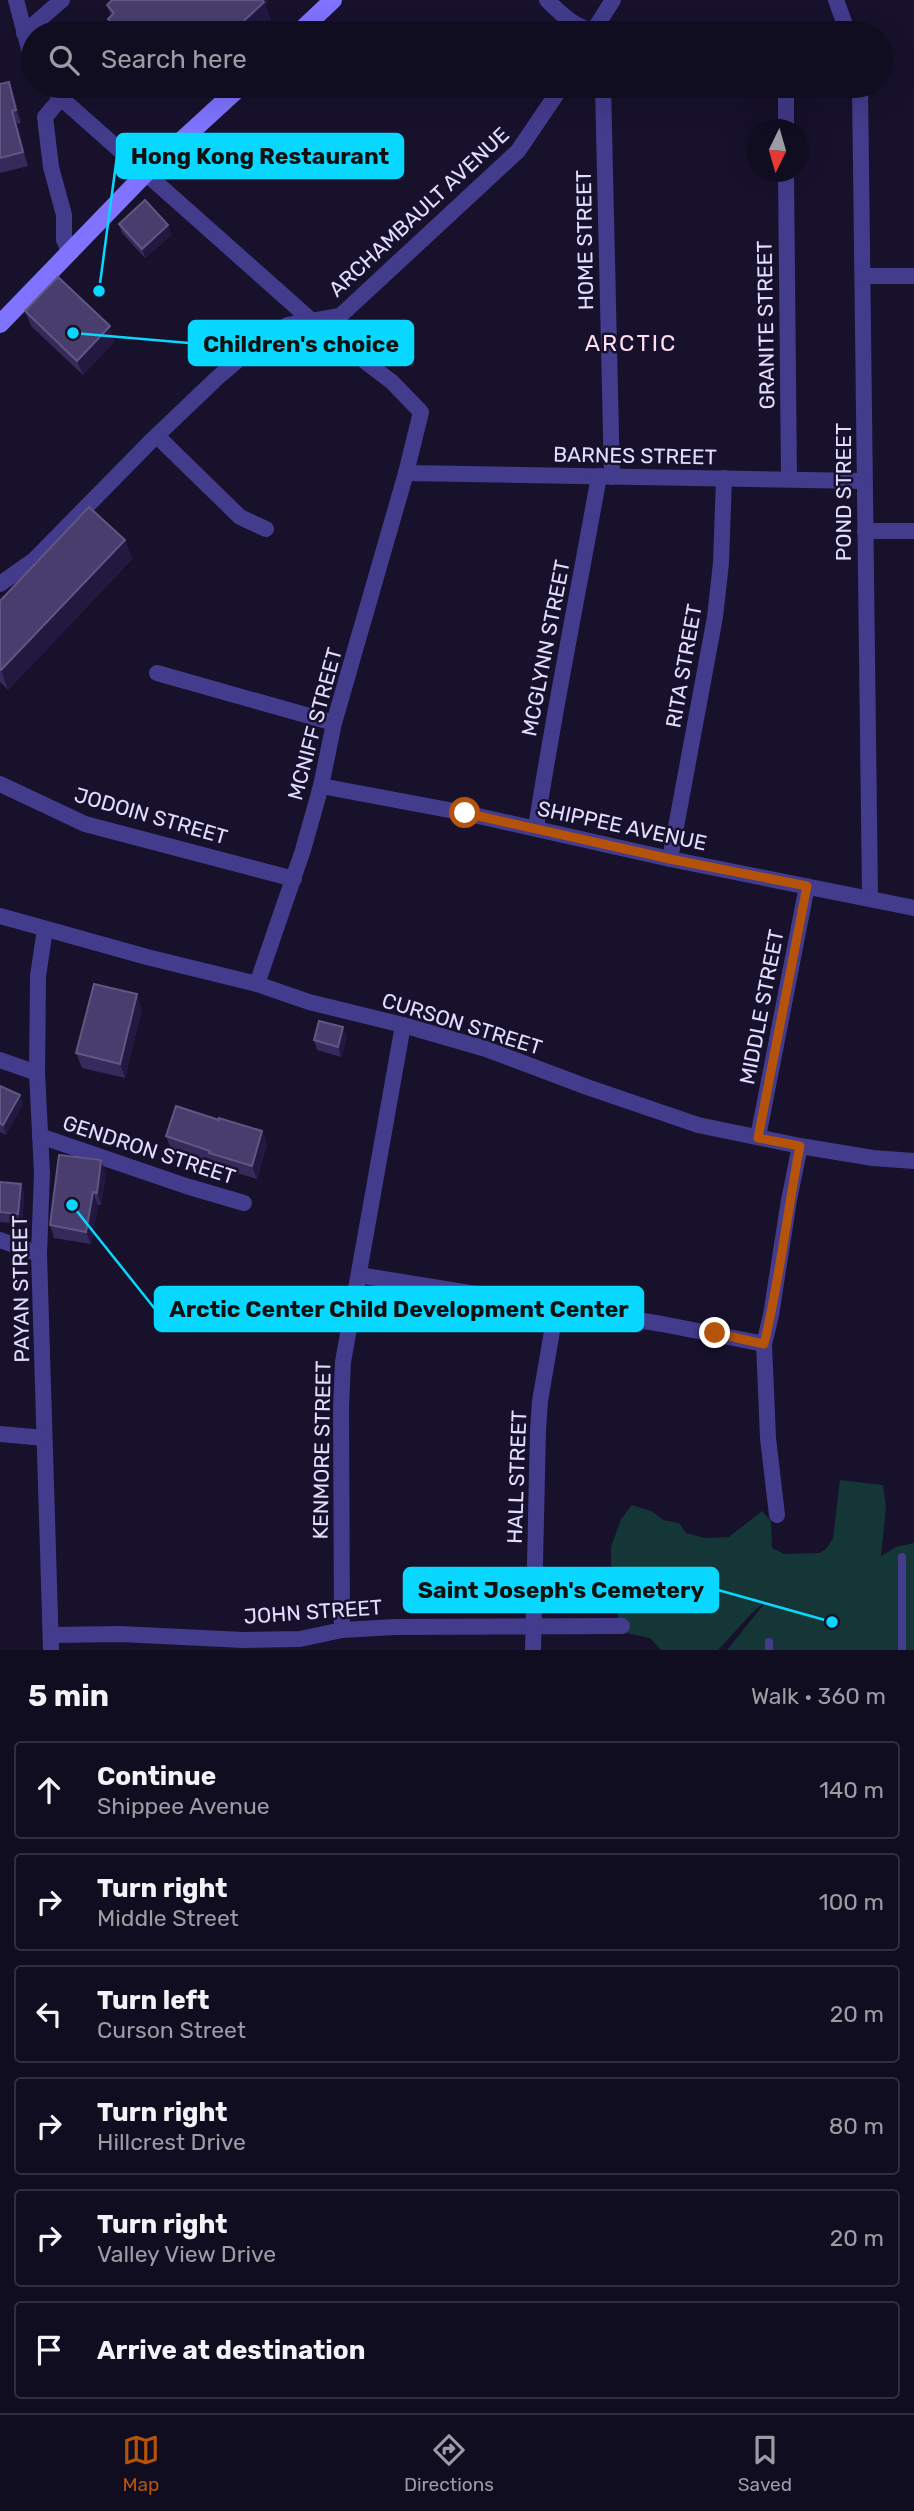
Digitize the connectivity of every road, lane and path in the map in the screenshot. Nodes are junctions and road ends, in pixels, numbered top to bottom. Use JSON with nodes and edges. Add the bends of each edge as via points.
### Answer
{"nodes":[{"id":1,"x":16,"y":0,"type":"edge"},
{"id":2,"x":62,"y":0,"type":"edge"},
{"id":3,"x":333,"y":0,"type":"edge"},
{"id":4,"x":547,"y":0,"type":"edge"},
{"id":5,"x":613,"y":0,"type":"edge"},
{"id":6,"x":836,"y":0,"type":"edge"},
{"id":7,"x":21,"y":21,"type":"edge"},
{"id":8,"x":38,"y":21,"type":"edge"},
{"id":9,"x":311,"y":21,"type":"edge"},
{"id":10,"x":567,"y":21,"type":"edge"},
{"id":11,"x":600,"y":21,"type":"edge"},
{"id":12,"x":844,"y":21,"type":"edge"},
{"id":13,"x":53,"y":98,"type":"edge"},
{"id":14,"x":63,"y":98,"type":"edge"},
{"id":15,"x":228,"y":98,"type":"edge"},
{"id":16,"x":554,"y":98,"type":"edge"},
{"id":17,"x":603,"y":98,"type":"edge"},
{"id":18,"x":786,"y":98,"type":"edge"},
{"id":19,"x":860,"y":98,"type":"edge"},
{"id":20,"x":786,"y":119,"type":"edge"},
{"id":21,"x":145,"y":174,"type":"junction"},
{"id":22,"x":786,"y":182,"type":"edge"},
{"id":23,"x":70,"y":253,"type":"junction"},
{"id":24,"x":863,"y":276,"type":"junction"},
{"id":25,"x":914,"y":276,"type":"edge"},
{"id":26,"x":312,"y":321,"type":"junction"},
{"id":27,"x":0,"y":324,"type":"edge"},
{"id":28,"x":157,"y":436,"type":"junction"},
{"id":29,"x":406,"y":472,"type":"junction"},
{"id":30,"x":605,"y":477,"type":"junction"},
{"id":31,"x":724,"y":478,"type":"junction"},
{"id":32,"x":789,"y":479,"type":"junction"},
{"id":33,"x":863,"y":481,"type":"junction"},
{"id":34,"x":266,"y":529,"type":"dead end"},
{"id":35,"x":865,"y":531,"type":"junction"},
{"id":36,"x":914,"y":531,"type":"edge"},
{"id":37,"x":0,"y":584,"type":"edge"},
{"id":38,"x":158,"y":673,"type":"dead end"},
{"id":39,"x":334,"y":723,"type":"junction"},
{"id":40,"x":0,"y":784,"type":"edge"},
{"id":41,"x":321,"y":786,"type":"junction"},
{"id":42,"x":536,"y":828,"type":"junction"},
{"id":43,"x":670,"y":859,"type":"junction"},
{"id":44,"x":294,"y":879,"type":"junction"},
{"id":45,"x":807,"y":886,"type":"junction"},
{"id":46,"x":870,"y":898,"type":"junction"},
{"id":47,"x":914,"y":908,"type":"edge"},
{"id":48,"x":0,"y":916,"type":"edge"},
{"id":49,"x":45,"y":929,"type":"junction"},
{"id":50,"x":257,"y":984,"type":"junction"},
{"id":51,"x":403,"y":1025,"type":"junction"},
{"id":52,"x":0,"y":1060,"type":"edge"},
{"id":53,"x":37,"y":1073,"type":"junction"},
{"id":54,"x":40,"y":1136,"type":"junction"},
{"id":55,"x":758,"y":1138,"type":"junction"},
{"id":56,"x":800,"y":1146,"type":"junction"},
{"id":57,"x":914,"y":1161,"type":"edge"},
{"id":58,"x":244,"y":1203,"type":"dead end"},
{"id":59,"x":0,"y":1240,"type":"edge"},
{"id":60,"x":39,"y":1254,"type":"junction"},
{"id":61,"x":359,"y":1275,"type":"junction"},
{"id":62,"x":556,"y":1307,"type":"junction"},
{"id":63,"x":764,"y":1344,"type":"junction"},
{"id":64,"x":0,"y":1434,"type":"edge"},
{"id":65,"x":44,"y":1438,"type":"junction"},
{"id":66,"x":777,"y":1515,"type":"dead end"},
{"id":67,"x":902,"y":1557,"type":"dead end"},
{"id":68,"x":622,"y":1626,"type":"dead end"},
{"id":69,"x":534,"y":1627,"type":"junction"},
{"id":70,"x":342,"y":1630,"type":"junction"},
{"id":71,"x":51,"y":1642,"type":"edge"},
{"id":72,"x":533,"y":1650,"type":"edge"},
{"id":73,"x":902,"y":1650,"type":"edge"}],
"edges":[{"from":1,"to":7,"type":"street"},
{"from":2,"to":8,"type":"street"},
{"from":3,"to":9,"type":"main road"},
{"from":4,"to":10,"type":"street"},
{"from":5,"to":11,"type":"street"},
{"from":6,"to":12,"type":"street"},
{"from":13,"to":23,"type":"street","via":[[45,117],[51,167],[64,215],[64,240]]},
{"from":14,"to":21,"type":"street"},
{"from":15,"to":21,"type":"main road"},
{"from":16,"to":26,"type":"street","name":"ARCHAMBAULT AVENUE","via":[[518,151],[340,316]]},
{"from":17,"to":30,"type":"street","name":"HOME STREET"},
{"from":18,"to":20,"type":"street"},
{"from":19,"to":24,"type":"street","name":"POND STREET"},
{"from":21,"to":23,"type":"main road"},
{"from":21,"to":26,"type":"street"},
{"from":22,"to":32,"type":"street","name":"GRANITE STREET"},
{"from":23,"to":27,"type":"main road"},
{"from":24,"to":25,"type":"street"},
{"from":24,"to":33,"type":"street","name":"POND STREET"},
{"from":26,"to":28,"type":"street","name":"ARCHAMBAULT AVENUE","via":[[288,324],[264,338]]},
{"from":26,"to":29,"type":"street","name":"MCNIFF STREET","via":[[392,382],[421,412]]},
{"from":28,"to":34,"type":"street","via":[[240,517]]},
{"from":28,"to":37,"type":"street","name":"ARCHAMBAULT AVENUE","via":[[34,560]]},
{"from":29,"to":30,"type":"street","name":"BARNES STREET"},
{"from":29,"to":39,"type":"street","name":"MCNIFF STREET"},
{"from":30,"to":31,"type":"street","name":"BARNES STREET"},
{"from":30,"to":42,"type":"street","name":"MCGLYNN STREET","via":[[551,732]]},
{"from":31,"to":32,"type":"street","name":"BARNES STREET"},
{"from":31,"to":43,"type":"street","name":"RITA STREET","via":[[715,617]]},
{"from":32,"to":33,"type":"street","name":"BARNES STREET"},
{"from":33,"to":35,"type":"street","name":"POND STREET"},
{"from":35,"to":36,"type":"street"},
{"from":35,"to":46,"type":"street","name":"POND STREET"},
{"from":38,"to":39,"type":"street"},
{"from":39,"to":41,"type":"street","name":"MCNIFF STREET"},
{"from":40,"to":44,"type":"street","name":"JODOIN STREET","via":[[85,824]]},
{"from":41,"to":42,"type":"street","name":"SHIPPEE AVENUE"},
{"from":41,"to":44,"type":"street","name":"MCNIFF STREET"},
{"from":42,"to":43,"type":"street","name":"SHIPPEE AVENUE"},
{"from":43,"to":45,"type":"street","name":"SHIPPEE AVENUE"},
{"from":44,"to":50,"type":"street","name":"MCNIFF STREET"},
{"from":45,"to":46,"type":"street","name":"SHIPPEE AVENUE"},
{"from":45,"to":55,"type":"street","name":"MIDDLE STREET"},
{"from":46,"to":47,"type":"street","name":"SHIPPEE AVENUE"},
{"from":48,"to":49,"type":"street","name":"CURSON STREET"},
{"from":49,"to":50,"type":"street","name":"CURSON STREET"},
{"from":49,"to":53,"type":"street","name":"PAYAN STREET","via":[[38,976]]},
{"from":50,"to":51,"type":"street","name":"CURSON STREET"},
{"from":51,"to":55,"type":"street","name":"CURSON STREET","via":[[486,1049],[698,1125]]},
{"from":51,"to":61,"type":"street","name":"KENMORE STREET"},
{"from":52,"to":53,"type":"street"},
{"from":53,"to":54,"type":"street","name":"PAYAN STREET"},
{"from":54,"to":58,"type":"street","name":"GENDRON STREET"},
{"from":54,"to":60,"type":"street","name":"PAYAN STREET"},
{"from":55,"to":56,"type":"street","name":"CURSON STREET"},
{"from":56,"to":57,"type":"street","name":"CURSON STREET"},
{"from":56,"to":63,"type":"street"},
{"from":59,"to":60,"type":"street"},
{"from":60,"to":65,"type":"street","name":"PAYAN STREET"},
{"from":61,"to":62,"type":"street"},
{"from":61,"to":70,"type":"street","name":"KENMORE STREET","via":[[343,1362]]},
{"from":62,"to":63,"type":"street"},
{"from":62,"to":69,"type":"street","name":"HALL STREET","via":[[540,1401]]},
{"from":63,"to":66,"type":"street"},
{"from":64,"to":65,"type":"street"},
{"from":65,"to":71,"type":"street","name":"PAYAN STREET"},
{"from":67,"to":73,"type":"lane"},
{"from":68,"to":69,"type":"street","name":"JOHN STREET"},
{"from":69,"to":70,"type":"street","name":"JOHN STREET"},
{"from":69,"to":72,"type":"street","name":"HALL STREET"},
{"from":70,"to":71,"type":"street","name":"JOHN STREET","via":[[300,1639],[120,1634]]}]}
